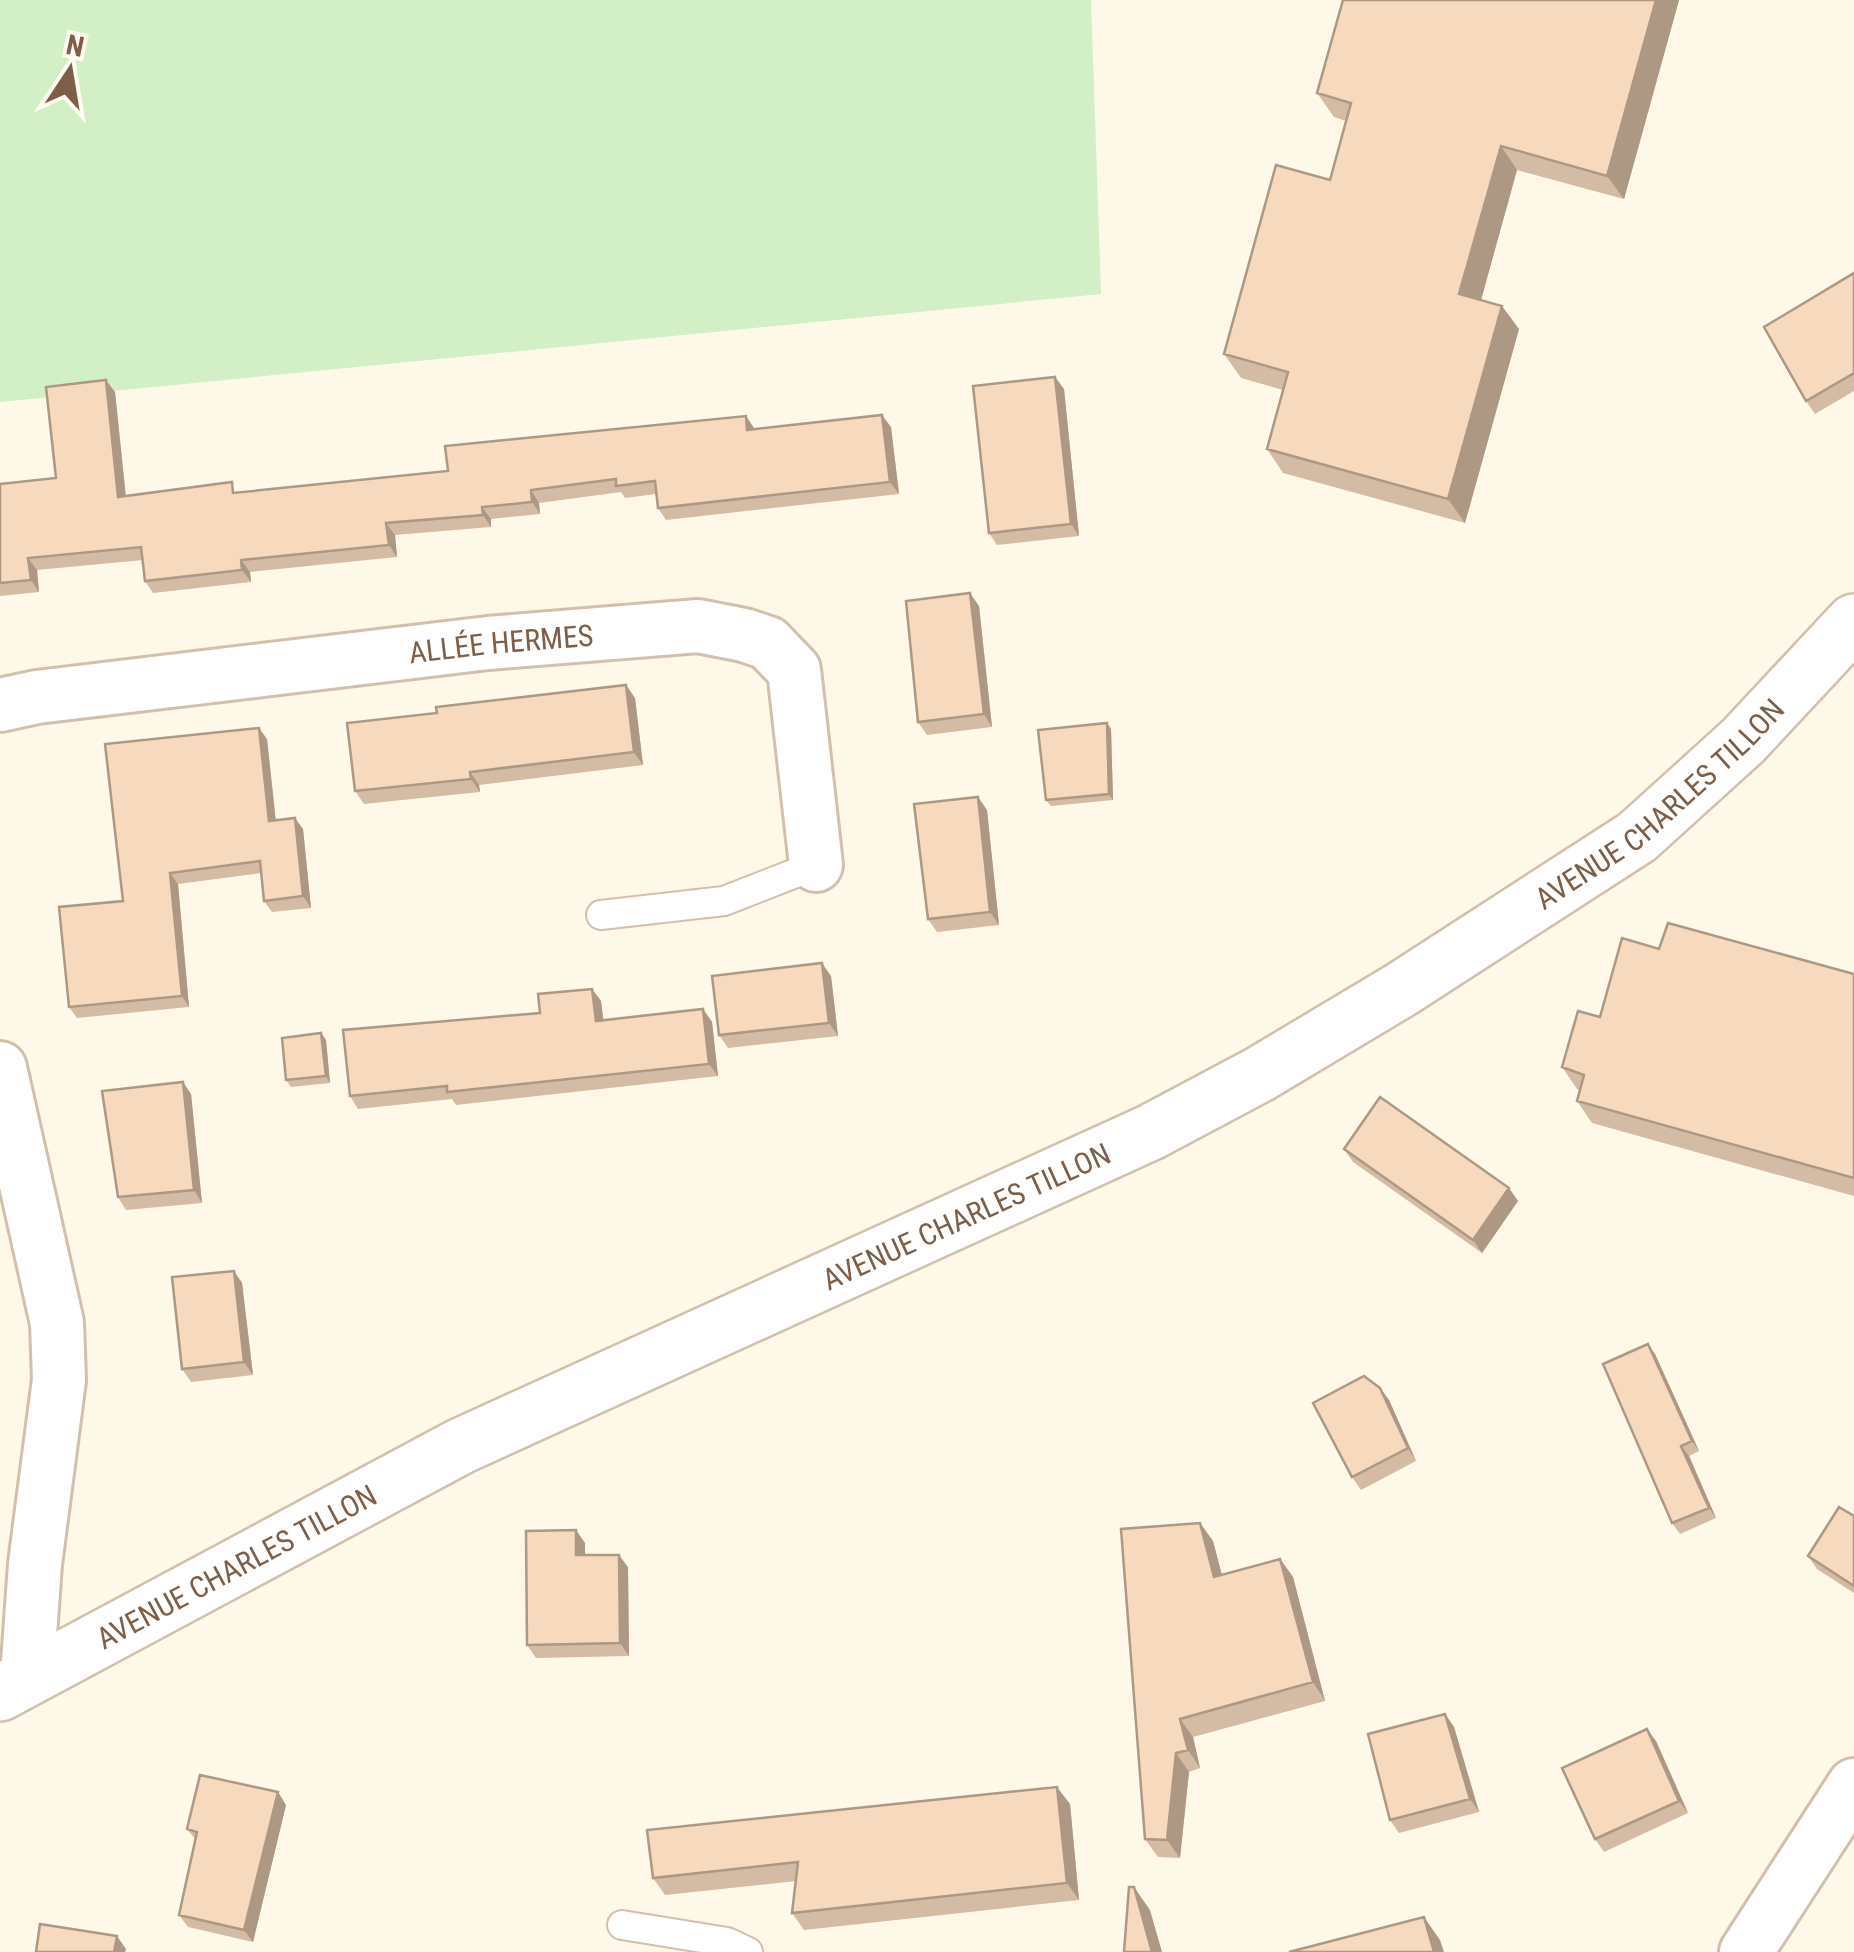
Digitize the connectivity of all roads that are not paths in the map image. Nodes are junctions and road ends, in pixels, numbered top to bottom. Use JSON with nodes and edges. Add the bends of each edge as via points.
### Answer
{"nodes":[{"id":1,"x":1854,"y":622,"type":"edge"},
{"id":2,"x":0,"y":705,"type":"edge"},
{"id":3,"x":816,"y":865,"type":"joint"},
{"id":4,"x":601,"y":915,"type":"dead end"},
{"id":5,"x":0,"y":1068,"type":"edge"},
{"id":6,"x":14,"y":1685,"type":"edge"},
{"id":7,"x":1854,"y":1785,"type":"edge"},
{"id":8,"x":622,"y":1925,"type":"dead end"},
{"id":9,"x":748,"y":1952,"type":"edge"},
{"id":10,"x":1746,"y":1952,"type":"edge"}],
"edges":[{"from":1,"to":6,"type":"street","name":"AVENUE CHARLES TILLON","via":[[1744,741],[1637,837],[1260,1074],[1150,1132],[461,1446]]},
{"from":2,"to":3,"type":"street","name":"ALLÉE HERMES","via":[[488,643],[698,626],[744,635],[768,643],[794,670]]},
{"from":3,"to":4,"type":"lane","via":[[724,901]]},
{"from":5,"to":6,"type":"street","via":[[57,1323],[58,1380]]},
{"from":7,"to":10,"type":"street"},
{"from":8,"to":9,"type":"lane","via":[[727,1942]]}]}
